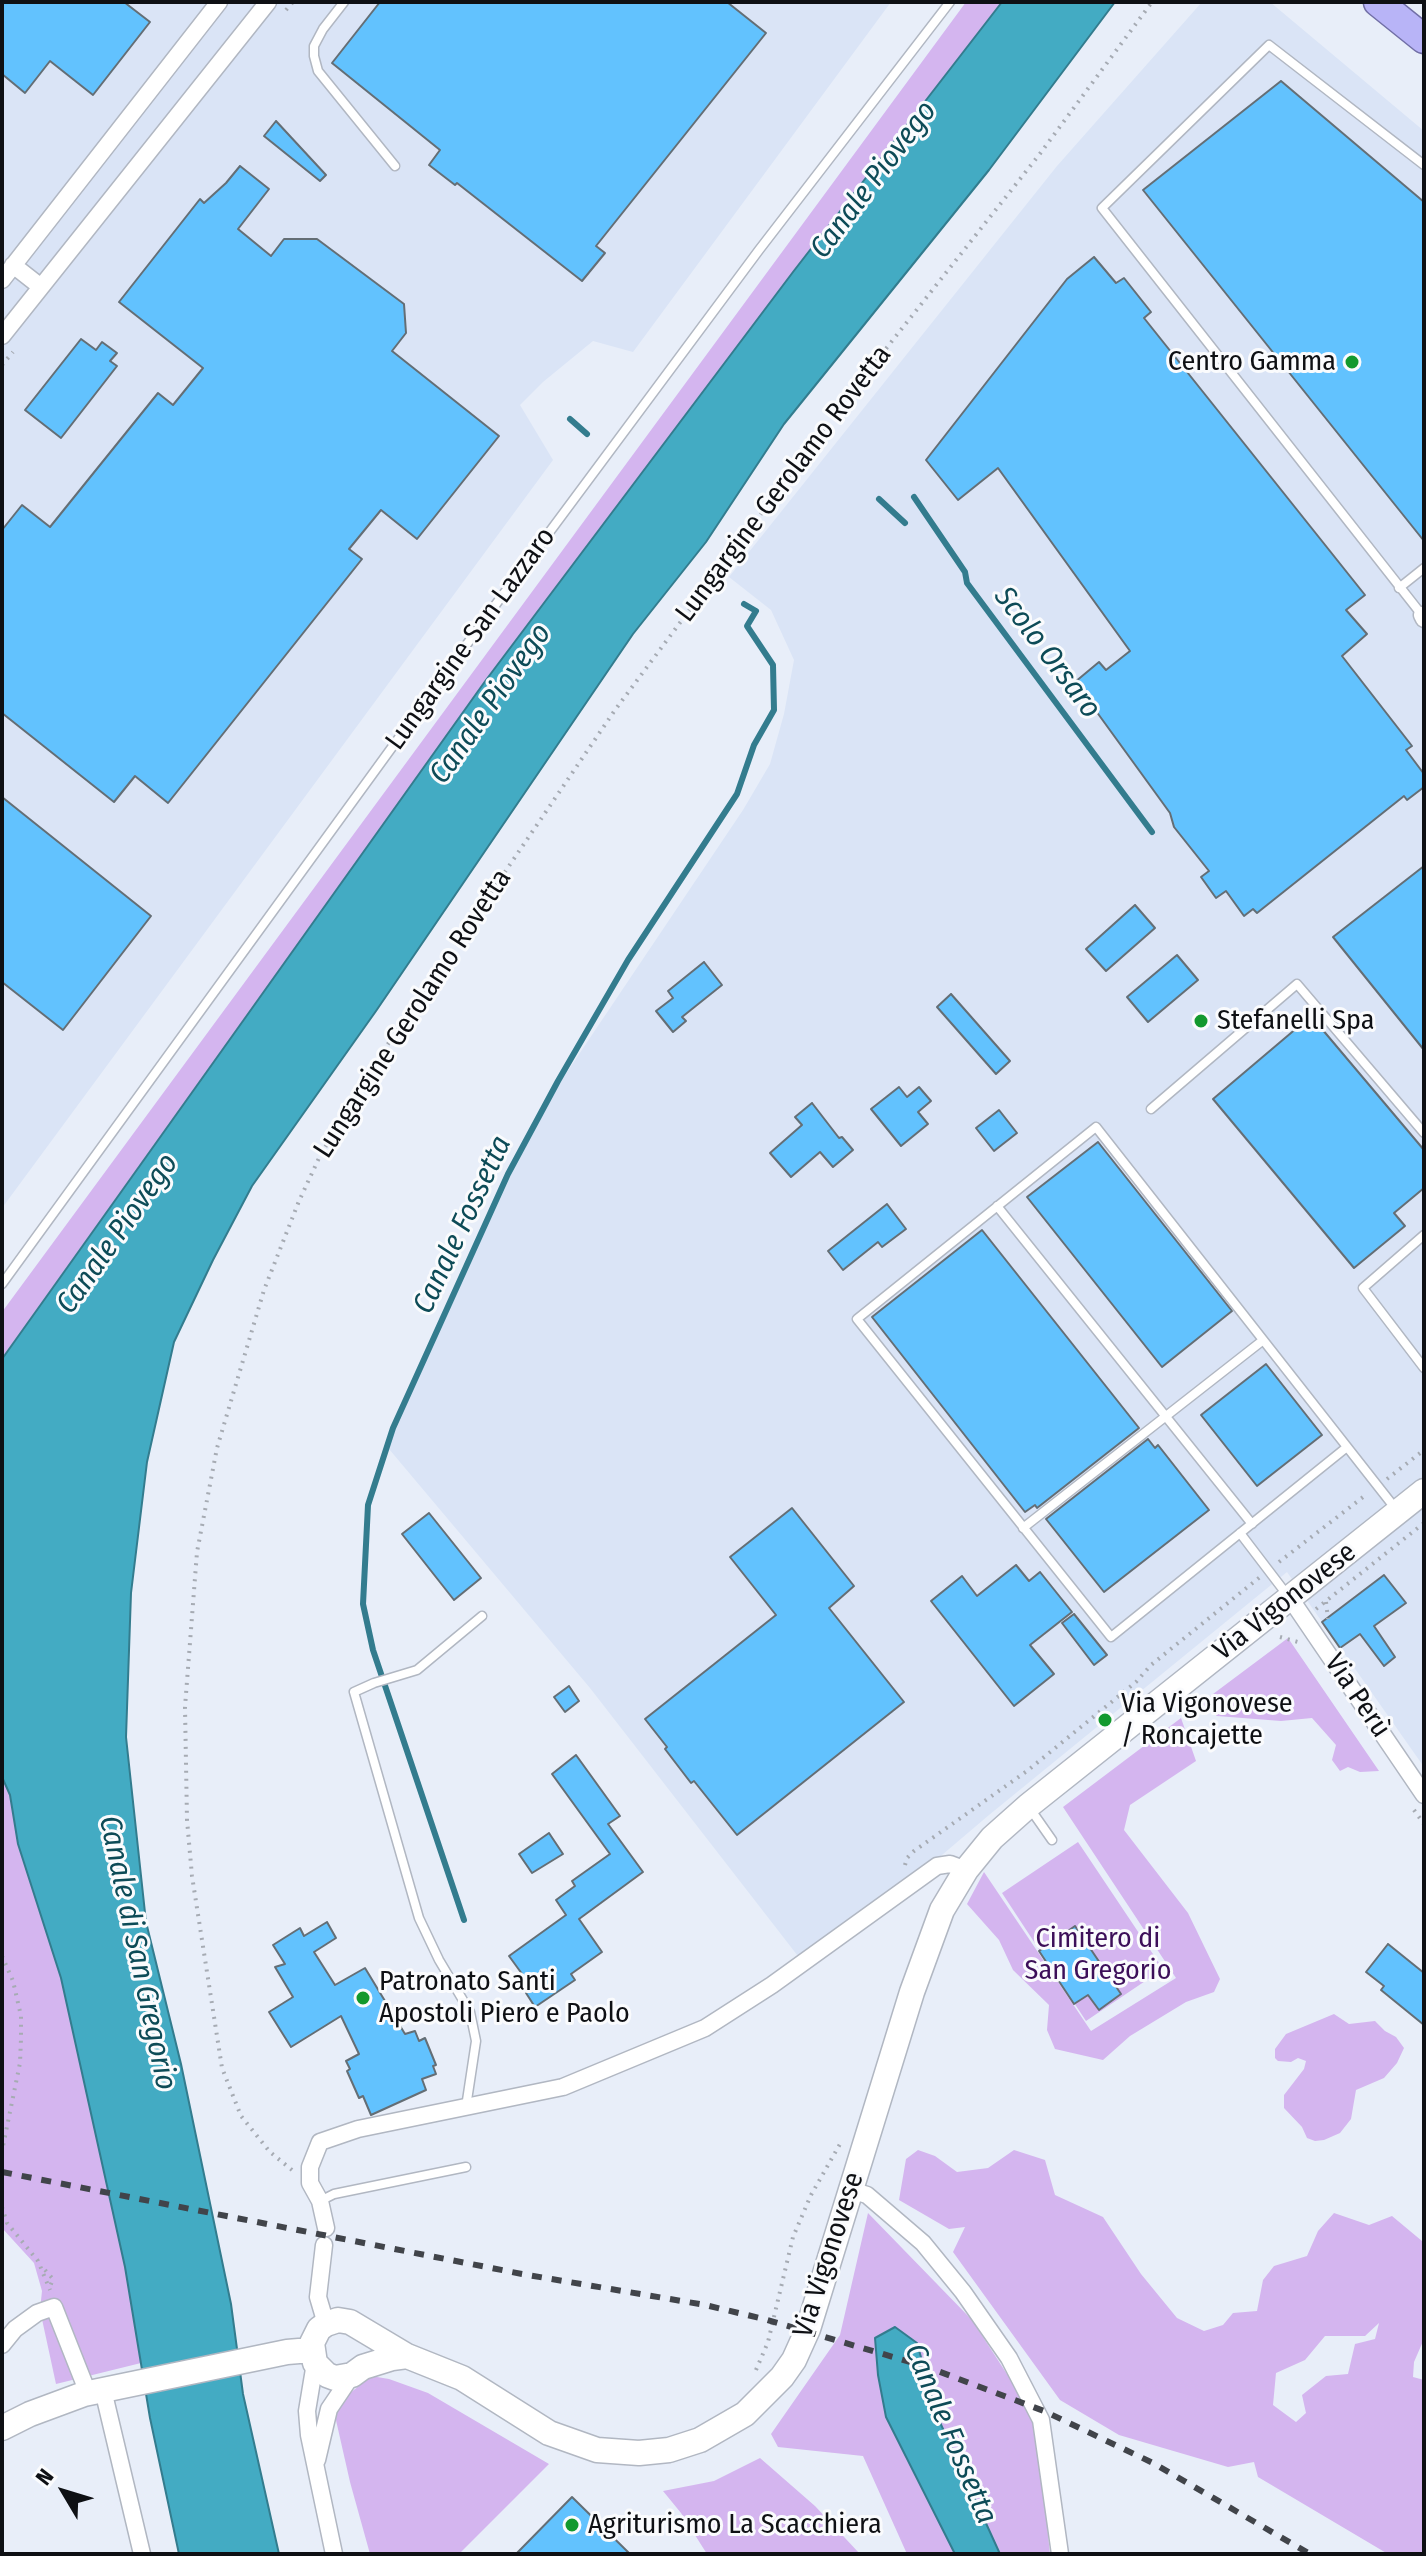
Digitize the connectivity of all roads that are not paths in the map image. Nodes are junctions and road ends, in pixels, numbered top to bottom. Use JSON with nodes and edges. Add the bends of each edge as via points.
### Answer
{"nodes":[{"id":1,"x":219,"y":2,"type":"edge"},
{"id":2,"x":268,"y":2,"type":"edge"},
{"id":3,"x":344,"y":2,"type":"edge"},
{"id":4,"x":950,"y":2,"type":"edge"},
{"id":5,"x":1378,"y":2,"type":"edge"},
{"id":6,"x":1424,"y":39,"type":"edge"},
{"id":7,"x":1424,"y":165,"type":"edge"},
{"id":8,"x":395,"y":166,"type":"dead end"},
{"id":9,"x":13,"y":265,"type":"junction"},
{"id":10,"x":2,"y":280,"type":"edge"},
{"id":11,"x":41,"y":287,"type":"junction"},
{"id":12,"x":2,"y":336,"type":"edge"},
{"id":13,"x":1424,"y":568,"type":"edge"},
{"id":14,"x":1399,"y":588,"type":"junction"},
{"id":15,"x":1423,"y":617,"type":"edge"},
{"id":16,"x":1151,"y":1109,"type":"dead end"},
{"id":17,"x":1424,"y":1133,"type":"edge"},
{"id":18,"x":997,"y":1206,"type":"junction"},
{"id":19,"x":1424,"y":1235,"type":"edge"},
{"id":20,"x":2,"y":1284,"type":"edge"},
{"id":21,"x":1262,"y":1341,"type":"junction"},
{"id":22,"x":1424,"y":1368,"type":"edge"},
{"id":23,"x":1166,"y":1417,"type":"junction"},
{"id":24,"x":1347,"y":1447,"type":"junction"},
{"id":25,"x":1424,"y":1491,"type":"edge"},
{"id":26,"x":1398,"y":1512,"type":"junction"},
{"id":27,"x":1252,"y":1524,"type":"junction"},
{"id":28,"x":1023,"y":1528,"type":"junction"},
{"id":29,"x":1240,"y":1533,"type":"junction"},
{"id":30,"x":1290,"y":1598,"type":"junction"},
{"id":31,"x":482,"y":1616,"type":"dead end"},
{"id":32,"x":1424,"y":1795,"type":"edge"},
{"id":33,"x":1028,"y":1806,"type":"junction"},
{"id":34,"x":1052,"y":1840,"type":"dead end"},
{"id":35,"x":966,"y":1870,"type":"junction"},
{"id":36,"x":466,"y":2107,"type":"junction"},
{"id":37,"x":466,"y":2167,"type":"dead end"},
{"id":38,"x":851,"y":2190,"type":"junction"},
{"id":39,"x":320,"y":2201,"type":"junction"},
{"id":40,"x":326,"y":2324,"type":"junction"},
{"id":41,"x":361,"y":2329,"type":"junction"},
{"id":42,"x":2,"y":2345,"type":"edge"},
{"id":43,"x":313,"y":2356,"type":"junction"},
{"id":44,"x":407,"y":2356,"type":"junction"},
{"id":45,"x":358,"y":2371,"type":"junction"},
{"id":46,"x":101,"y":2391,"type":"junction"},
{"id":47,"x":2,"y":2428,"type":"edge"},
{"id":48,"x":316,"y":2461,"type":"junction"},
{"id":49,"x":142,"y":2554,"type":"edge"},
{"id":50,"x":334,"y":2554,"type":"edge"},
{"id":51,"x":1060,"y":2554,"type":"edge"}],
"edges":[{"from":1,"to":9,"type":"street"},
{"from":2,"to":11,"type":"street"},
{"from":3,"to":8,"type":"lane","via":[[314,46],[318,71]]},
{"from":4,"to":20,"type":"lane","name":"Lungargine San Lazzaro","via":[[499,600]]},
{"from":5,"to":6,"type":"highway"},
{"from":7,"to":14,"type":"lane","via":[[1269,45],[1102,208]]},
{"from":9,"to":10,"type":"street"},
{"from":9,"to":11,"type":"street"},
{"from":11,"to":12,"type":"street"},
{"from":13,"to":14,"type":"lane"},
{"from":14,"to":15,"type":"lane"},
{"from":16,"to":17,"type":"lane","via":[[1297,984]]},
{"from":18,"to":21,"type":"lane","via":[[1096,1127]]},
{"from":18,"to":23,"type":"lane"},
{"from":18,"to":28,"type":"lane","via":[[857,1319]]},
{"from":19,"to":22,"type":"lane","via":[[1363,1288]]},
{"from":21,"to":23,"type":"lane"},
{"from":21,"to":24,"type":"lane"},
{"from":23,"to":27,"type":"lane"},
{"from":23,"to":28,"type":"lane"},
{"from":24,"to":26,"type":"lane"},
{"from":24,"to":27,"type":"lane"},
{"from":25,"to":26,"type":"main road","name":"Via Vigonovese"},
{"from":26,"to":30,"type":"main road","name":"Via Vigonovese"},
{"from":27,"to":29,"type":"lane"},
{"from":28,"to":29,"type":"lane","via":[[1111,1637]]},
{"from":29,"to":30,"type":"lane"},
{"from":30,"to":32,"type":"street","name":"Via Perù"},
{"from":30,"to":33,"type":"main road","name":"Via Vigonovese"},
{"from":31,"to":36,"type":"lane","via":[[417,1670],[354,1692],[419,1918],[470,2012],[476,2041]]},
{"from":33,"to":34,"type":"lane"},
{"from":33,"to":35,"type":"main road","name":"Via Vigonovese"},
{"from":35,"to":36,"type":"street","via":[[937,1866],[705,2028],[563,2087]]},
{"from":35,"to":38,"type":"main road","name":"Via Vigonovese","via":[[942,1910],[912,1992]]},
{"from":36,"to":39,"type":"street","via":[[320,2142],[310,2167],[310,2183]]},
{"from":37,"to":39,"type":"lane"},
{"from":38,"to":44,"type":"main road","name":"Via Vigonovese","via":[[794,2360],[745,2414],[700,2440],[639,2453],[597,2450],[549,2433],[462,2378]]},
{"from":38,"to":51,"type":"street","via":[[867,2195],[923,2243],[1009,2358],[1041,2420]]},
{"from":39,"to":40,"type":"street","via":[[325,2236],[318,2297]]},
{"from":40,"to":41,"type":"main road","name":"Via Vigonovese","via":[[344,2320]]},
{"from":40,"to":43,"type":"main road","via":[[315,2335]]},
{"from":41,"to":44,"type":"main road","name":"Via Vigonovese"},
{"from":41,"to":45,"type":"main road","via":[[369,2351]]},
{"from":42,"to":46,"type":"street","via":[[15,2329],[54,2307]]},
{"from":43,"to":45,"type":"main road","via":[[335,2378]]},
{"from":43,"to":46,"type":"main road","via":[[274,2355]]},
{"from":43,"to":48,"type":"street","via":[[307,2411]]},
{"from":44,"to":45,"type":"main road"},
{"from":45,"to":48,"type":"street","via":[[329,2409]]},
{"from":46,"to":47,"type":"main road"},
{"from":46,"to":49,"type":"street"},
{"from":48,"to":50,"type":"street"}]}
